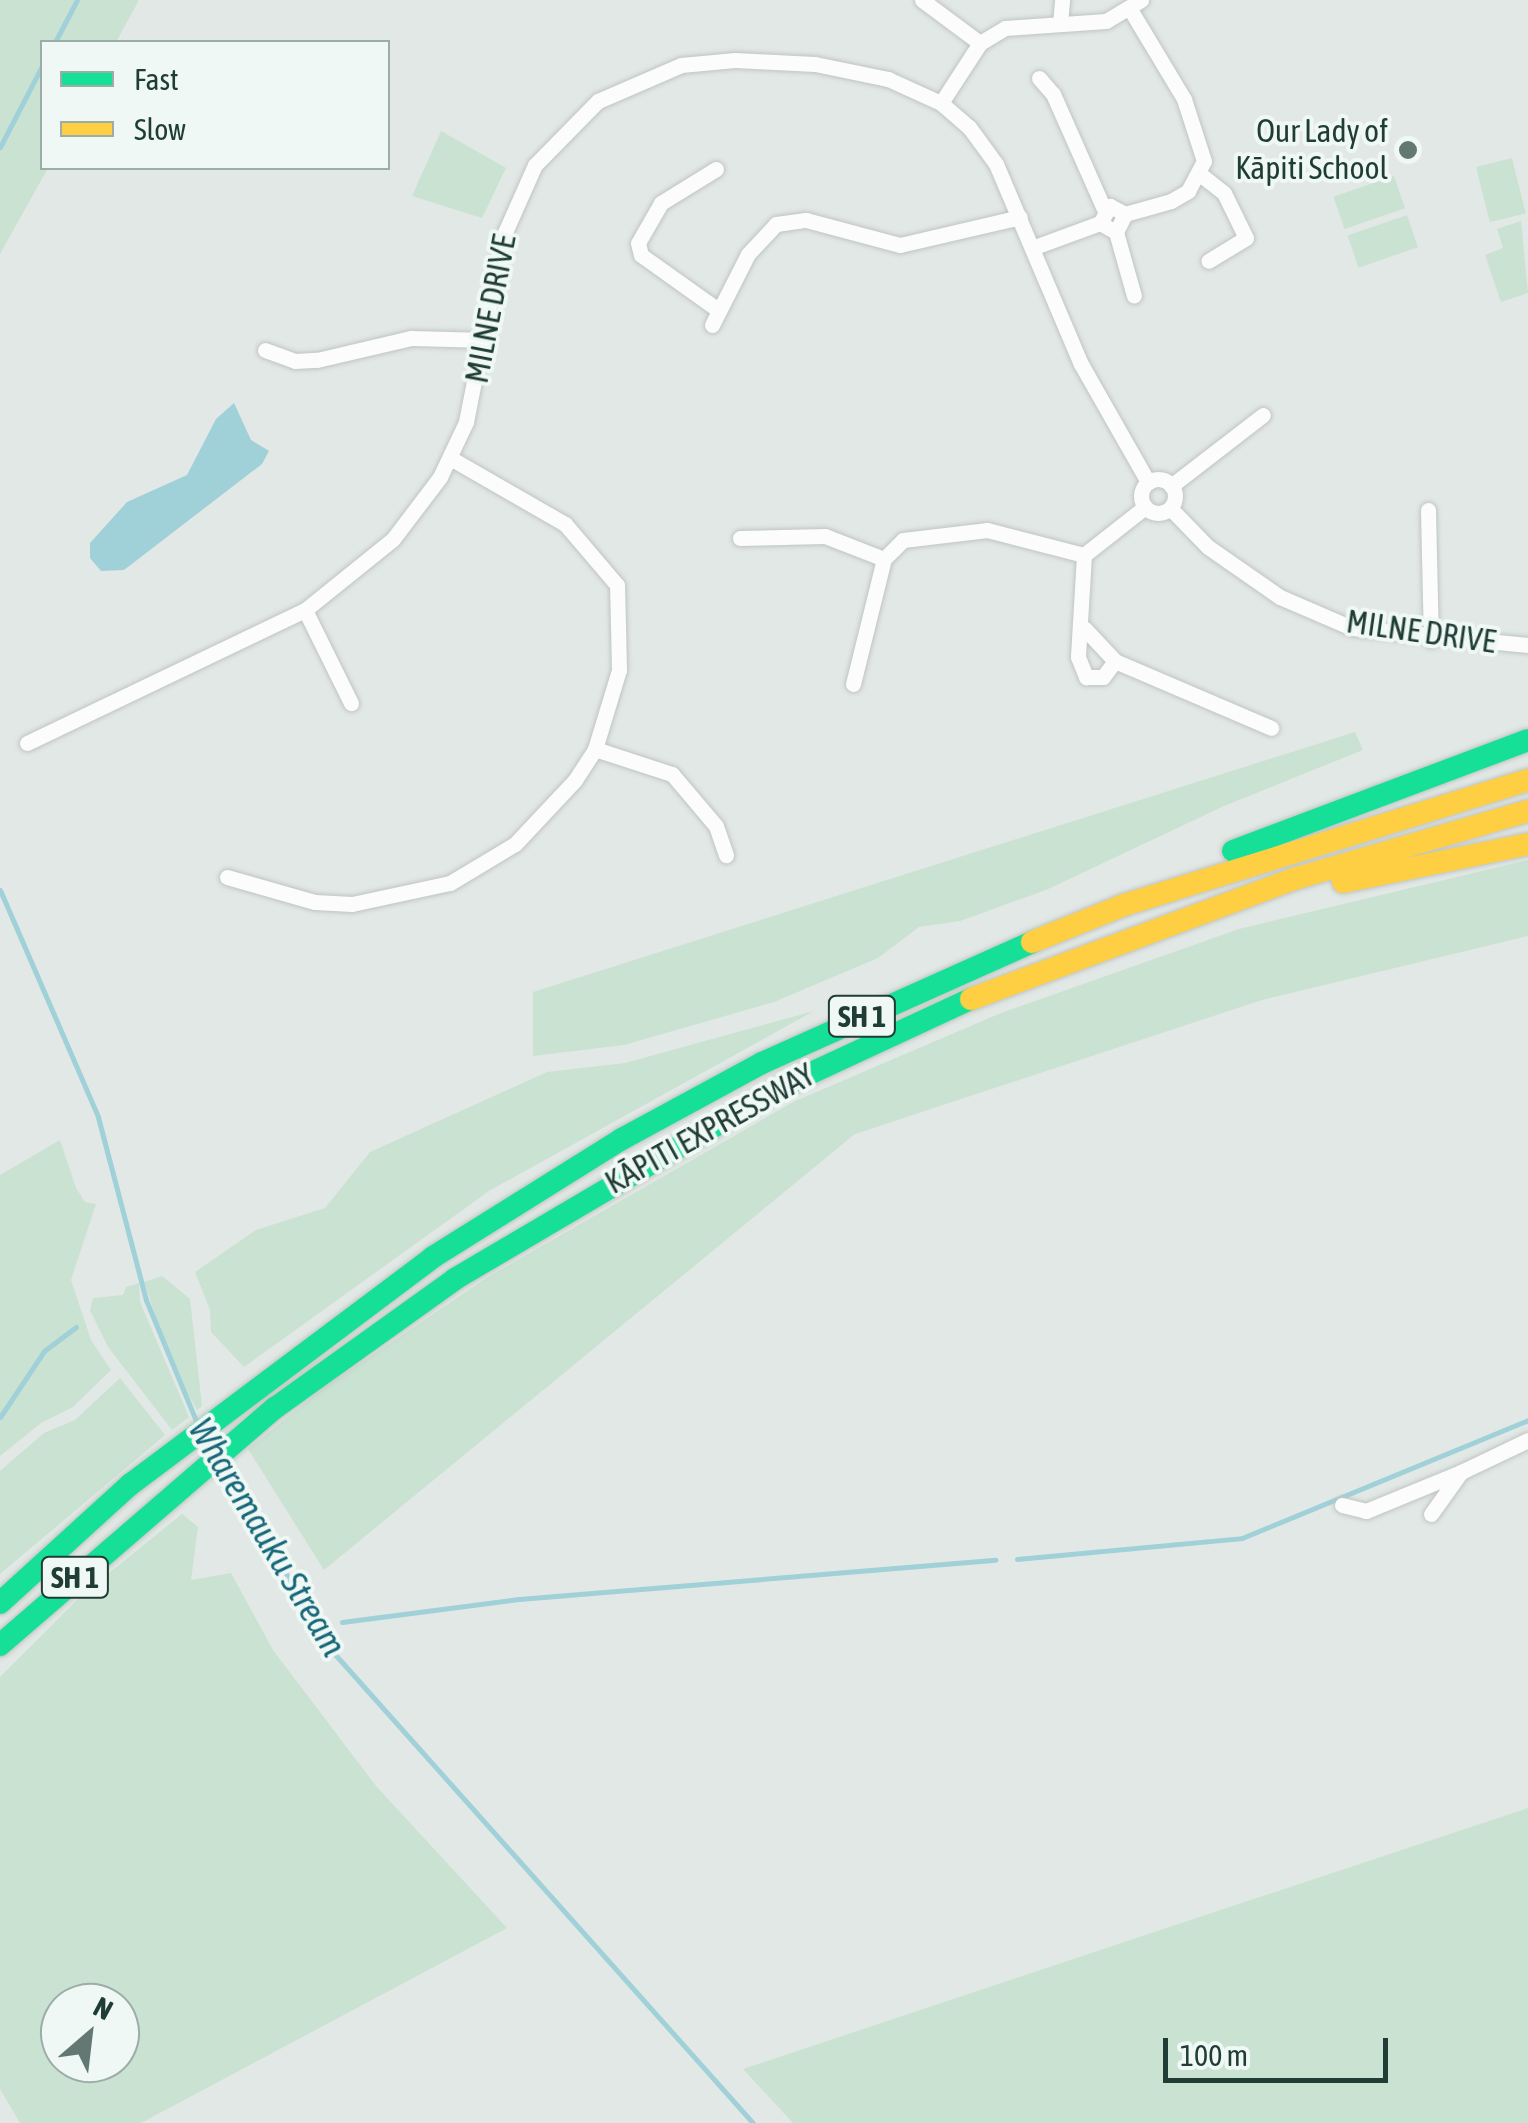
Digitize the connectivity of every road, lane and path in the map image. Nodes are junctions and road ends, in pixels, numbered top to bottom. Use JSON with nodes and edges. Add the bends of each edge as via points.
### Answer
{"nodes":[{"id":1,"x":922,"y":0,"type":"edge"},
{"id":2,"x":1062,"y":0,"type":"edge"},
{"id":3,"x":1136,"y":4,"type":"edge"},
{"id":4,"x":1060,"y":24,"type":"junction"},
{"id":5,"x":980,"y":43,"type":"junction"},
{"id":6,"x":1039,"y":78,"type":"dead end"},
{"id":7,"x":941,"y":103,"type":"junction"},
{"id":8,"x":716,"y":169,"type":"dead end"},
{"id":9,"x":1201,"y":175,"type":"junction"},
{"id":10,"x":1125,"y":214,"type":"junction"},
{"id":11,"x":1102,"y":216,"type":"junction"},
{"id":12,"x":1020,"y":218,"type":"junction"},
{"id":13,"x":1116,"y":232,"type":"junction"},
{"id":14,"x":1032,"y":248,"type":"junction"},
{"id":15,"x":1208,"y":261,"type":"dead end"},
{"id":16,"x":1134,"y":296,"type":"dead end"},
{"id":17,"x":488,"y":340,"type":"junction"},
{"id":18,"x":266,"y":350,"type":"dead end"},
{"id":19,"x":1263,"y":416,"type":"dead end"},
{"id":20,"x":450,"y":458,"type":"junction"},
{"id":21,"x":1148,"y":482,"type":"junction"},
{"id":22,"x":1171,"y":486,"type":"junction"},
{"id":23,"x":1145,"y":506,"type":"junction"},
{"id":24,"x":1170,"y":508,"type":"junction"},
{"id":25,"x":1428,"y":510,"type":"dead end"},
{"id":26,"x":740,"y":538,"type":"dead end"},
{"id":27,"x":1084,"y":555,"type":"junction"},
{"id":28,"x":884,"y":560,"type":"junction"},
{"id":29,"x":305,"y":610,"type":"junction"},
{"id":30,"x":1084,"y":628,"type":"junction"},
{"id":31,"x":1431,"y":640,"type":"junction"},
{"id":32,"x":1528,"y":646,"type":"edge"},
{"id":33,"x":1114,"y":660,"type":"junction"},
{"id":34,"x":852,"y":684,"type":"dead end"},
{"id":35,"x":352,"y":704,"type":"dead end"},
{"id":36,"x":1272,"y":728,"type":"dead end"},
{"id":37,"x":1528,"y":740,"type":"edge"},
{"id":38,"x":27,"y":743,"type":"dead end"},
{"id":39,"x":595,"y":749,"type":"junction"},
{"id":40,"x":1528,"y":780,"type":"edge"},
{"id":41,"x":1528,"y":811,"type":"edge"},
{"id":42,"x":1528,"y":844,"type":"edge"},
{"id":43,"x":726,"y":855,"type":"dead end"},
{"id":44,"x":227,"y":878,"type":"dead end"},
{"id":45,"x":1124,"y":905,"type":"junction"},
{"id":46,"x":1185,"y":917,"type":"junction"},
{"id":47,"x":1528,"y":1440,"type":"edge"},
{"id":48,"x":1461,"y":1472,"type":"junction"},
{"id":49,"x":1342,"y":1506,"type":"dead end"},
{"id":50,"x":1431,"y":1514,"type":"dead end"},
{"id":51,"x":0,"y":1604,"type":"edge"},
{"id":52,"x":0,"y":1644,"type":"edge"}],
"edges":[{"from":1,"to":5,"type":"street"},
{"from":2,"to":4,"type":"street"},
{"from":3,"to":4,"type":"street","via":[[1106,21]]},
{"from":3,"to":9,"type":"street","via":[[1200,134]]},
{"from":4,"to":5,"type":"street","via":[[1027,22]]},
{"from":5,"to":7,"type":"street"},
{"from":6,"to":11,"type":"street","via":[[1053,94]]},
{"from":7,"to":12,"type":"street","name":"MILNE DRIVE","via":[[996,164]]},
{"from":7,"to":17,"type":"street","name":"MILNE DRIVE","via":[[888,79],[815,64],[716,60],[629,83],[565,128],[522,186],[500,250]]},
{"from":8,"to":12,"type":"street","via":[[661,203],[638,243],[641,255],[715,317],[748,254],[776,224],[806,220],[900,245]]},
{"from":9,"to":10,"type":"street","via":[[1171,201]]},
{"from":9,"to":15,"type":"street","via":[[1224,193],[1246,238]]},
{"from":10,"to":11,"type":"street","via":[[1116,206]]},
{"from":10,"to":13,"type":"street"},
{"from":11,"to":13,"type":"street"},
{"from":11,"to":14,"type":"street"},
{"from":12,"to":14,"type":"street","name":"MILNE DRIVE"},
{"from":13,"to":16,"type":"street"},
{"from":14,"to":21,"type":"street","name":"MILNE DRIVE","via":[[1109,421]]},
{"from":17,"to":18,"type":"street","via":[[411,338],[295,361]]},
{"from":17,"to":20,"type":"street","name":"MILNE DRIVE"},
{"from":19,"to":22,"type":"street"},
{"from":20,"to":29,"type":"street","name":"MILNE DRIVE","via":[[393,539]]},
{"from":20,"to":39,"type":"street","via":[[564,524],[617,584],[619,670]]},
{"from":21,"to":22,"type":"street"},
{"from":21,"to":23,"type":"street","via":[[1141,496]]},
{"from":22,"to":24,"type":"street"},
{"from":23,"to":24,"type":"street","via":[[1160,513]]},
{"from":23,"to":27,"type":"street"},
{"from":24,"to":31,"type":"street","name":"MILNE DRIVE","via":[[1208,548],[1280,598],[1352,628]]},
{"from":25,"to":31,"type":"street"},
{"from":26,"to":28,"type":"street","via":[[825,536]]},
{"from":27,"to":28,"type":"street","via":[[988,530],[904,540]]},
{"from":27,"to":30,"type":"street"},
{"from":28,"to":34,"type":"street"},
{"from":29,"to":35,"type":"street"},
{"from":29,"to":38,"type":"street","name":"MILNE DRIVE"},
{"from":30,"to":33,"type":"street"},
{"from":30,"to":33,"type":"street","via":[[1078,656],[1086,677],[1104,678]]},
{"from":31,"to":32,"type":"street","name":"MILNE DRIVE"},
{"from":33,"to":36,"type":"street"},
{"from":37,"to":45,"type":"highway","via":[[1245,845]]},
{"from":39,"to":43,"type":"street","via":[[672,774],[716,826]]},
{"from":39,"to":44,"type":"street","via":[[535,826],[450,882],[352,904],[315,902]]},
{"from":40,"to":45,"type":"highway","name":"KĀPITI EXPRESSWAY","number":"SH 1"},
{"from":41,"to":46,"type":"highway","name":"KĀPITI EXPRESSWAY","number":"SH 1"},
{"from":42,"to":46,"type":"highway"},
{"from":45,"to":51,"type":"highway","name":"KĀPITI EXPRESSWAY","number":"SH 1","via":[[956,971],[622,1139],[433,1257],[258,1383],[131,1484]]},
{"from":46,"to":52,"type":"highway","name":"KĀPITI EXPRESSWAY","number":"SH 1","via":[[973,998],[782,1087],[472,1268],[276,1408]]},
{"from":47,"to":48,"type":"street"},
{"from":48,"to":49,"type":"street","via":[[1366,1511]]},
{"from":48,"to":50,"type":"street"}]}
